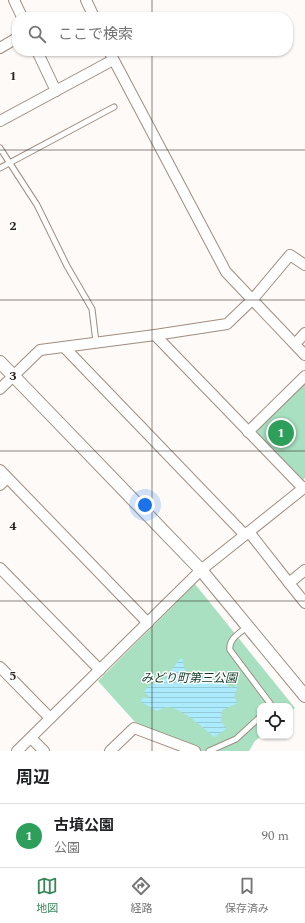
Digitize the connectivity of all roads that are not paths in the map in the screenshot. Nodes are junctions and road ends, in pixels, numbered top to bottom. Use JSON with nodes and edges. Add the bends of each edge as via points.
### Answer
{"nodes":[{"id":1,"x":14,"y":0,"type":"edge"},
{"id":2,"x":86,"y":0,"type":"edge"},
{"id":3,"x":20,"y":12,"type":"edge"},
{"id":4,"x":92,"y":12,"type":"edge"},
{"id":5,"x":12,"y":41,"type":"edge"},
{"id":6,"x":0,"y":48,"type":"edge"},
{"id":7,"x":39,"y":56,"type":"edge"},
{"id":8,"x":111,"y":56,"type":"edge"},
{"id":9,"x":56,"y":91,"type":"junction"},
{"id":10,"x":114,"y":107,"type":"dead end"},
{"id":11,"x":0,"y":121,"type":"edge"},
{"id":12,"x":0,"y":148,"type":"edge"},
{"id":13,"x":9,"y":164,"type":"junction"},
{"id":14,"x":0,"y":168,"type":"edge"},
{"id":15,"x":305,"y":265,"type":"edge"},
{"id":16,"x":252,"y":299,"type":"junction"},
{"id":17,"x":305,"y":333,"type":"edge"},
{"id":18,"x":155,"y":335,"type":"junction"},
{"id":19,"x":96,"y":342,"type":"junction"},
{"id":20,"x":295,"y":344,"type":"junction"},
{"id":21,"x":64,"y":347,"type":"junction"},
{"id":22,"x":305,"y":355,"type":"edge"},
{"id":23,"x":0,"y":362,"type":"edge"},
{"id":24,"x":14,"y":376,"type":"junction"},
{"id":25,"x":305,"y":376,"type":"edge"},
{"id":26,"x":0,"y":389,"type":"edge"},
{"id":27,"x":248,"y":432,"type":"junction"},
{"id":28,"x":2,"y":478,"type":"edge"},
{"id":29,"x":304,"y":488,"type":"edge"},
{"id":30,"x":247,"y":533,"type":"junction"},
{"id":31,"x":0,"y":568,"type":"edge"},
{"id":32,"x":202,"y":570,"type":"junction"},
{"id":33,"x":305,"y":570,"type":"edge"},
{"id":34,"x":289,"y":583,"type":"junction"},
{"id":35,"x":305,"y":602,"type":"edge"},
{"id":36,"x":148,"y":623,"type":"junction"},
{"id":37,"x":248,"y":626,"type":"junction"},
{"id":38,"x":0,"y":667,"type":"edge"},
{"id":39,"x":100,"y":670,"type":"junction"},
{"id":40,"x":305,"y":696,"type":"edge"},
{"id":41,"x":270,"y":703,"type":"edge"},
{"id":42,"x":50,"y":718,"type":"junction"},
{"id":43,"x":257,"y":720,"type":"edge"},
{"id":44,"x":31,"y":738,"type":"junction"},
{"id":45,"x":18,"y":751,"type":"edge"},
{"id":46,"x":44,"y":751,"type":"edge"},
{"id":47,"x":110,"y":751,"type":"edge"},
{"id":48,"x":195,"y":751,"type":"edge"},
{"id":49,"x":208,"y":751,"type":"edge"}],
"edges":[{"from":1,"to":3,"type":"street"},
{"from":2,"to":4,"type":"street"},
{"from":5,"to":6,"type":"street"},
{"from":7,"to":9,"type":"street"},
{"from":8,"to":9,"type":"street"},
{"from":8,"to":16,"type":"street","via":[[226,272]]},
{"from":9,"to":11,"type":"street"},
{"from":10,"to":13,"type":"lane"},
{"from":12,"to":13,"type":"lane"},
{"from":13,"to":14,"type":"lane"},
{"from":13,"to":19,"type":"lane","via":[[37,205],[92,309]]},
{"from":15,"to":16,"type":"street","via":[[290,255]]},
{"from":16,"to":18,"type":"street","via":[[227,324]]},
{"from":16,"to":20,"type":"street"},
{"from":17,"to":20,"type":"street"},
{"from":18,"to":19,"type":"street"},
{"from":18,"to":27,"type":"street"},
{"from":19,"to":21,"type":"street"},
{"from":20,"to":22,"type":"street"},
{"from":21,"to":24,"type":"street","via":[[40,350]]},
{"from":21,"to":30,"type":"street"},
{"from":23,"to":24,"type":"street"},
{"from":24,"to":26,"type":"street"},
{"from":24,"to":32,"type":"street"},
{"from":25,"to":27,"type":"street"},
{"from":27,"to":29,"type":"street"},
{"from":28,"to":36,"type":"street"},
{"from":29,"to":30,"type":"street"},
{"from":30,"to":32,"type":"street"},
{"from":30,"to":34,"type":"street"},
{"from":31,"to":39,"type":"street"},
{"from":32,"to":36,"type":"street"},
{"from":32,"to":37,"type":"street"},
{"from":33,"to":34,"type":"street"},
{"from":34,"to":35,"type":"street"},
{"from":36,"to":39,"type":"street"},
{"from":37,"to":40,"type":"street"},
{"from":37,"to":41,"type":"lane","via":[[232,640],[230,650]]},
{"from":38,"to":42,"type":"street"},
{"from":39,"to":42,"type":"street"},
{"from":42,"to":44,"type":"street"},
{"from":43,"to":49,"type":"lane","via":[[236,739]]},
{"from":44,"to":45,"type":"street"},
{"from":44,"to":46,"type":"street"},
{"from":47,"to":48,"type":"street","via":[[134,728]]}]}
